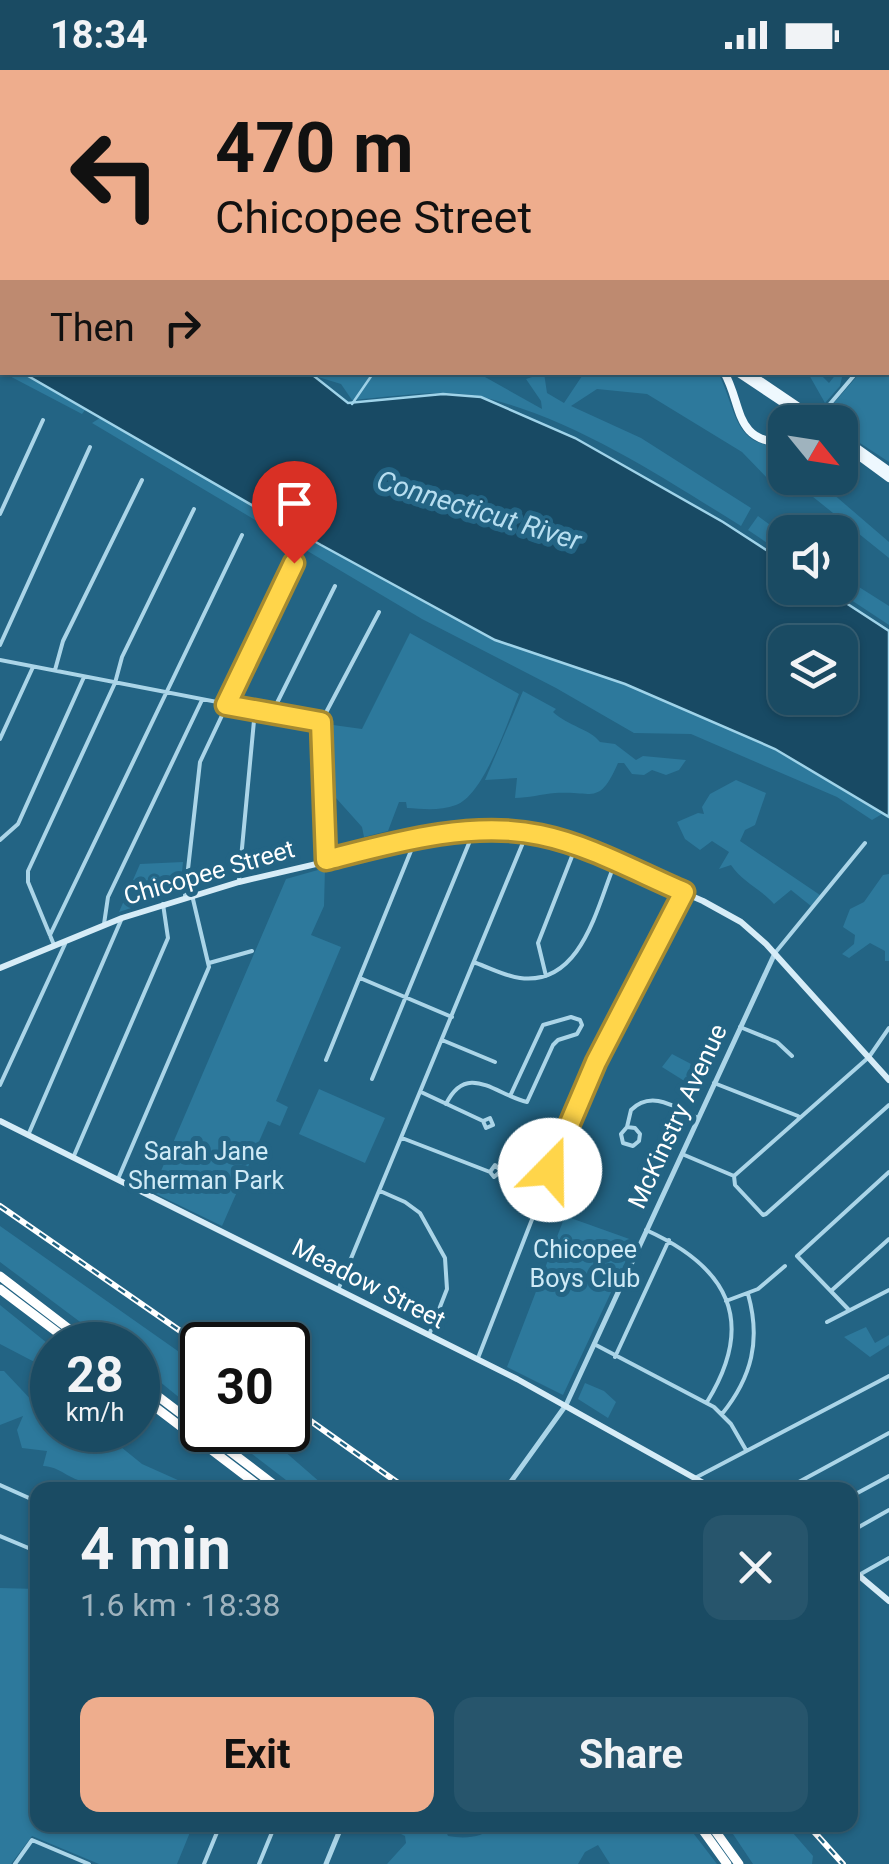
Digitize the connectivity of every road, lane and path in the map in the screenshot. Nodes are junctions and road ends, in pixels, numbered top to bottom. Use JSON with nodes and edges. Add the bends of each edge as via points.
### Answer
{"nodes":[{"id":1,"x":725,"y":375,"type":"edge"},
{"id":2,"x":742,"y":375,"type":"edge"},
{"id":3,"x":751,"y":375,"type":"edge"},
{"id":4,"x":854,"y":375,"type":"edge"},
{"id":5,"x":790,"y":405,"type":"edge"},
{"id":6,"x":793,"y":405,"type":"edge"},
{"id":7,"x":829,"y":405,"type":"edge"},
{"id":8,"x":43,"y":420,"type":"dead end"},
{"id":9,"x":768,"y":440,"type":"edge"},
{"id":10,"x":90,"y":447,"type":"dead end"},
{"id":11,"x":858,"y":453,"type":"edge"},
{"id":12,"x":858,"y":456,"type":"edge"},
{"id":13,"x":889,"y":477,"type":"edge"},
{"id":14,"x":142,"y":480,"type":"dead end"},
{"id":15,"x":194,"y":509,"type":"dead end"},
{"id":16,"x":0,"y":514,"type":"edge"},
{"id":17,"x":242,"y":535,"type":"dead end"},
{"id":18,"x":294,"y":563,"type":"dead end"},
{"id":19,"x":336,"y":586,"type":"dead end"},
{"id":20,"x":380,"y":612,"type":"dead end"},
{"id":21,"x":0,"y":645,"type":"edge"},
{"id":22,"x":0,"y":660,"type":"edge"},
{"id":23,"x":33,"y":666,"type":"junction"},
{"id":24,"x":55,"y":671,"type":"junction"},
{"id":25,"x":84,"y":676,"type":"junction"},
{"id":26,"x":115,"y":683,"type":"junction"},
{"id":27,"x":166,"y":693,"type":"junction"},
{"id":28,"x":202,"y":700,"type":"junction"},
{"id":29,"x":226,"y":705,"type":"junction"},
{"id":30,"x":254,"y":710,"type":"junction"},
{"id":31,"x":272,"y":713,"type":"junction"},
{"id":32,"x":321,"y":722,"type":"junction"},
{"id":33,"x":0,"y":739,"type":"edge"},
{"id":34,"x":474,"y":831,"type":"junction"},
{"id":35,"x":527,"y":832,"type":"junction"},
{"id":36,"x":0,"y":840,"type":"edge"},
{"id":37,"x":415,"y":840,"type":"junction"},
{"id":38,"x":865,"y":843,"type":"dead end"},
{"id":39,"x":576,"y":846,"type":"junction"},
{"id":40,"x":326,"y":860,"type":"junction"},
{"id":41,"x":614,"y":862,"type":"junction"},
{"id":42,"x":239,"y":882,"type":"junction"},
{"id":43,"x":684,"y":892,"type":"junction"},
{"id":44,"x":189,"y":896,"type":"junction"},
{"id":45,"x":163,"y":904,"type":"junction"},
{"id":46,"x":122,"y":918,"type":"junction"},
{"id":47,"x":104,"y":924,"type":"junction"},
{"id":48,"x":50,"y":935,"type":"junction"},
{"id":49,"x":66,"y":940,"type":"junction"},
{"id":50,"x":54,"y":945,"type":"junction"},
{"id":51,"x":252,"y":951,"type":"dead end"},
{"id":52,"x":775,"y":954,"type":"junction"},
{"id":53,"x":475,"y":962,"type":"junction"},
{"id":54,"x":210,"y":963,"type":"junction"},
{"id":55,"x":0,"y":968,"type":"edge"},
{"id":56,"x":546,"y":976,"type":"junction"},
{"id":57,"x":360,"y":978,"type":"junction"},
{"id":58,"x":406,"y":998,"type":"junction"},
{"id":59,"x":452,"y":1017,"type":"junction"},
{"id":60,"x":740,"y":1027,"type":"junction"},
{"id":61,"x":889,"y":1028,"type":"edge"},
{"id":62,"x":442,"y":1040,"type":"junction"},
{"id":63,"x":792,"y":1056,"type":"dead end"},
{"id":64,"x":869,"y":1057,"type":"junction"},
{"id":65,"x":326,"y":1060,"type":"dead end"},
{"id":66,"x":495,"y":1062,"type":"dead end"},
{"id":67,"x":372,"y":1078,"type":"dead end"},
{"id":68,"x":889,"y":1080,"type":"edge"},
{"id":69,"x":0,"y":1084,"type":"edge"},
{"id":70,"x":714,"y":1084,"type":"junction"},
{"id":71,"x":421,"y":1092,"type":"junction"},
{"id":72,"x":510,"y":1094,"type":"junction"},
{"id":73,"x":446,"y":1104,"type":"junction"},
{"id":74,"x":889,"y":1105,"type":"edge"},
{"id":75,"x":801,"y":1117,"type":"junction"},
{"id":76,"x":698,"y":1118,"type":"junction"},
{"id":77,"x":0,"y":1121,"type":"edge"},
{"id":78,"x":483,"y":1121,"type":"dead end"},
{"id":79,"x":627,"y":1127,"type":"dead end"},
{"id":80,"x":28,"y":1135,"type":"junction"},
{"id":81,"x":402,"y":1138,"type":"junction"},
{"id":82,"x":682,"y":1154,"type":"junction"},
{"id":83,"x":73,"y":1158,"type":"junction"},
{"id":84,"x":490,"y":1172,"type":"dead end"},
{"id":85,"x":889,"y":1172,"type":"edge"},
{"id":86,"x":734,"y":1176,"type":"junction"},
{"id":87,"x":117,"y":1180,"type":"junction"},
{"id":88,"x":380,"y":1191,"type":"junction"},
{"id":89,"x":646,"y":1230,"type":"junction"},
{"id":90,"x":889,"y":1238,"type":"edge"},
{"id":91,"x":668,"y":1240,"type":"junction"},
{"id":92,"x":786,"y":1266,"type":"dead end"},
{"id":93,"x":0,"y":1276,"type":"edge"},
{"id":94,"x":0,"y":1289,"type":"edge"},
{"id":95,"x":338,"y":1290,"type":"junction"},
{"id":96,"x":889,"y":1290,"type":"edge"},
{"id":97,"x":831,"y":1292,"type":"junction"},
{"id":98,"x":748,"y":1294,"type":"junction"},
{"id":99,"x":726,"y":1301,"type":"junction"},
{"id":100,"x":849,"y":1310,"type":"junction"},
{"id":101,"x":44,"y":1322,"type":"edge"},
{"id":102,"x":60,"y":1322,"type":"edge"},
{"id":103,"x":827,"y":1322,"type":"dead end"},
{"id":104,"x":428,"y":1336,"type":"junction"},
{"id":105,"x":594,"y":1344,"type":"junction"},
{"id":106,"x":615,"y":1358,"type":"junction"},
{"id":107,"x":478,"y":1360,"type":"junction"},
{"id":108,"x":889,"y":1376,"type":"edge"},
{"id":109,"x":160,"y":1398,"type":"edge"},
{"id":110,"x":707,"y":1402,"type":"junction"},
{"id":111,"x":566,"y":1404,"type":"junction"},
{"id":112,"x":160,"y":1411,"type":"edge"},
{"id":113,"x":722,"y":1414,"type":"junction"},
{"id":114,"x":889,"y":1433,"type":"edge"},
{"id":115,"x":746,"y":1450,"type":"junction"},
{"id":116,"x":889,"y":1476,"type":"edge"},
{"id":117,"x":695,"y":1478,"type":"junction"},
{"id":118,"x":254,"y":1482,"type":"edge"},
{"id":119,"x":271,"y":1482,"type":"edge"},
{"id":120,"x":511,"y":1482,"type":"edge"},
{"id":121,"x":702,"y":1482,"type":"edge"},
{"id":122,"x":799,"y":1482,"type":"edge"},
{"id":123,"x":0,"y":1486,"type":"edge"},
{"id":124,"x":858,"y":1493,"type":"edge"},
{"id":125,"x":30,"y":1499,"type":"edge"},
{"id":126,"x":889,"y":1510,"type":"edge"},
{"id":127,"x":858,"y":1527,"type":"edge"},
{"id":128,"x":0,"y":1536,"type":"edge"},
{"id":129,"x":30,"y":1549,"type":"edge"},
{"id":130,"x":889,"y":1558,"type":"edge"},
{"id":131,"x":859,"y":1576,"type":"joint"},
{"id":132,"x":889,"y":1601,"type":"edge"},
{"id":133,"x":217,"y":1832,"type":"edge"},
{"id":134,"x":272,"y":1832,"type":"edge"},
{"id":135,"x":339,"y":1832,"type":"edge"},
{"id":136,"x":703,"y":1832,"type":"edge"},
{"id":137,"x":716,"y":1832,"type":"edge"},
{"id":138,"x":16,"y":1864,"type":"edge"},
{"id":139,"x":89,"y":1864,"type":"edge"},
{"id":140,"x":204,"y":1864,"type":"edge"},
{"id":141,"x":259,"y":1864,"type":"edge"},
{"id":142,"x":326,"y":1864,"type":"edge"},
{"id":143,"x":727,"y":1864,"type":"edge"},
{"id":144,"x":739,"y":1864,"type":"edge"}],
"edges":[{"from":1,"to":9,"type":"main road","via":[[744,426]]},
{"from":2,"to":5,"type":"main road"},
{"from":3,"to":6,"type":"main road"},
{"from":4,"to":7,"type":"street"},
{"from":8,"to":16,"type":"street"},
{"from":10,"to":21,"type":"street"},
{"from":11,"to":13,"type":"main road"},
{"from":12,"to":13,"type":"main road"},
{"from":14,"to":24,"type":"street"},
{"from":15,"to":26,"type":"street"},
{"from":17,"to":27,"type":"street"},
{"from":18,"to":29,"type":"street"},
{"from":19,"to":31,"type":"street"},
{"from":20,"to":32,"type":"street"},
{"from":22,"to":23,"type":"street"},
{"from":23,"to":24,"type":"street"},
{"from":23,"to":33,"type":"street"},
{"from":24,"to":25,"type":"street"},
{"from":25,"to":26,"type":"street"},
{"from":25,"to":36,"type":"street","via":[[18,824]]},
{"from":26,"to":27,"type":"street"},
{"from":26,"to":48,"type":"street","via":[[27,874]]},
{"from":27,"to":28,"type":"street"},
{"from":27,"to":48,"type":"street"},
{"from":28,"to":29,"type":"street"},
{"from":28,"to":47,"type":"street","via":[[108,897]]},
{"from":29,"to":30,"type":"street"},
{"from":29,"to":44,"type":"street","via":[[197,775]]},
{"from":30,"to":31,"type":"street"},
{"from":30,"to":42,"type":"street"},
{"from":31,"to":32,"type":"street"},
{"from":32,"to":40,"type":"street"},
{"from":34,"to":35,"type":"main road","name":"Chicopee Street"},
{"from":34,"to":37,"type":"main road","name":"Chicopee Street"},
{"from":34,"to":58,"type":"street"},
{"from":35,"to":39,"type":"main road","name":"Chicopee Street"},
{"from":35,"to":53,"type":"street"},
{"from":37,"to":40,"type":"main road","name":"Chicopee Street"},
{"from":37,"to":57,"type":"street"},
{"from":38,"to":52,"type":"street"},
{"from":39,"to":41,"type":"main road","name":"Chicopee Street"},
{"from":39,"to":56,"type":"street","via":[[538,940]]},
{"from":40,"to":42,"type":"main road","name":"Chicopee Street"},
{"from":41,"to":43,"type":"main road","name":"Chicopee Street"},
{"from":41,"to":56,"type":"street","via":[[578,951]]},
{"from":42,"to":44,"type":"main road","name":"Chicopee Street"},
{"from":43,"to":52,"type":"main road","name":"Chicopee Street","via":[[741,922]]},
{"from":43,"to":107,"type":"street","via":[[577,1104]]},
{"from":44,"to":45,"type":"main road","name":"Chicopee Street"},
{"from":44,"to":54,"type":"street"},
{"from":45,"to":46,"type":"main road","name":"Chicopee Street"},
{"from":45,"to":83,"type":"street","via":[[168,938]]},
{"from":46,"to":47,"type":"main road","name":"Chicopee Street"},
{"from":46,"to":80,"type":"street"},
{"from":47,"to":49,"type":"main road","name":"Chicopee Street"},
{"from":48,"to":50,"type":"street"},
{"from":49,"to":50,"type":"main road","name":"Chicopee Street"},
{"from":49,"to":69,"type":"street"},
{"from":50,"to":55,"type":"main road","name":"Chicopee Street"},
{"from":51,"to":54,"type":"street"},
{"from":52,"to":60,"type":"street","name":"McKinstry Avenue"},
{"from":52,"to":64,"type":"main road","name":"Chicopee Street"},
{"from":53,"to":56,"type":"street","via":[[515,978]]},
{"from":53,"to":59,"type":"street"},
{"from":54,"to":87,"type":"street"},
{"from":57,"to":58,"type":"street"},
{"from":57,"to":65,"type":"street"},
{"from":58,"to":59,"type":"street"},
{"from":58,"to":67,"type":"street"},
{"from":59,"to":62,"type":"street"},
{"from":60,"to":63,"type":"street"},
{"from":60,"to":70,"type":"street","name":"McKinstry Avenue"},
{"from":61,"to":64,"type":"street"},
{"from":62,"to":66,"type":"street"},
{"from":62,"to":71,"type":"street"},
{"from":64,"to":68,"type":"main road","name":"Chicopee Street"},
{"from":64,"to":75,"type":"street"},
{"from":70,"to":75,"type":"street"},
{"from":70,"to":76,"type":"street","name":"McKinstry Avenue"},
{"from":71,"to":73,"type":"street"},
{"from":71,"to":81,"type":"street"},
{"from":72,"to":72,"type":"street","via":[[528,1102],[553,1045],[577,1034],[578,1018],[542,1026]]},
{"from":72,"to":73,"type":"street","via":[[464,1082]]},
{"from":73,"to":78,"type":"street"},
{"from":74,"to":86,"type":"street","via":[[763,1215],[735,1186]]},
{"from":75,"to":86,"type":"street"},
{"from":76,"to":79,"type":"street","via":[[646,1100],[630,1112]]},
{"from":76,"to":82,"type":"street","name":"McKinstry Avenue"},
{"from":77,"to":80,"type":"main road","name":"Meadow Street"},
{"from":80,"to":83,"type":"main road","name":"Meadow Street"},
{"from":81,"to":84,"type":"street"},
{"from":81,"to":88,"type":"street"},
{"from":82,"to":86,"type":"street"},
{"from":82,"to":89,"type":"street","name":"McKinstry Avenue"},
{"from":83,"to":87,"type":"main road","name":"Meadow Street"},
{"from":85,"to":97,"type":"street","via":[[797,1256]]},
{"from":87,"to":95,"type":"main road","name":"Meadow Street"},
{"from":88,"to":95,"type":"street"},
{"from":88,"to":104,"type":"street","via":[[418,1212],[446,1262],[446,1293]]},
{"from":89,"to":91,"type":"street"},
{"from":89,"to":105,"type":"street","name":"McKinstry Avenue"},
{"from":90,"to":97,"type":"street"},
{"from":91,"to":99,"type":"street","via":[[693,1254]]},
{"from":91,"to":106,"type":"street"},
{"from":92,"to":98,"type":"street"},
{"from":93,"to":102,"type":"highway"},
{"from":94,"to":101,"type":"highway"},
{"from":95,"to":104,"type":"main road","name":"Meadow Street"},
{"from":96,"to":100,"type":"street"},
{"from":97,"to":100,"type":"street"},
{"from":98,"to":99,"type":"street"},
{"from":98,"to":113,"type":"street","via":[[753,1353],[740,1390]]},
{"from":99,"to":110,"type":"street","via":[[730,1354]]},
{"from":100,"to":103,"type":"street"},
{"from":104,"to":107,"type":"main road","name":"Meadow Street"},
{"from":105,"to":106,"type":"street"},
{"from":105,"to":111,"type":"street","name":"McKinstry Avenue"},
{"from":106,"to":110,"type":"street"},
{"from":107,"to":111,"type":"main road","name":"Meadow Street"},
{"from":108,"to":115,"type":"street"},
{"from":109,"to":119,"type":"highway"},
{"from":110,"to":113,"type":"street"},
{"from":111,"to":117,"type":"main road","name":"Meadow Street"},
{"from":111,"to":120,"type":"street"},
{"from":112,"to":118,"type":"highway"},
{"from":113,"to":115,"type":"street"},
{"from":114,"to":122,"type":"street"},
{"from":115,"to":117,"type":"street"},
{"from":116,"to":124,"type":"street"},
{"from":117,"to":121,"type":"main road","name":"Meadow Street"},
{"from":123,"to":125,"type":"street"},
{"from":126,"to":127,"type":"street"},
{"from":128,"to":129,"type":"street"},
{"from":130,"to":131,"type":"street"},
{"from":131,"to":132,"type":"main road"},
{"from":133,"to":140,"type":"street"},
{"from":134,"to":141,"type":"street"},
{"from":135,"to":142,"type":"street"},
{"from":136,"to":143,"type":"highway"},
{"from":137,"to":144,"type":"highway"},
{"from":138,"to":139,"type":"street","via":[[32,1840]]}]}
